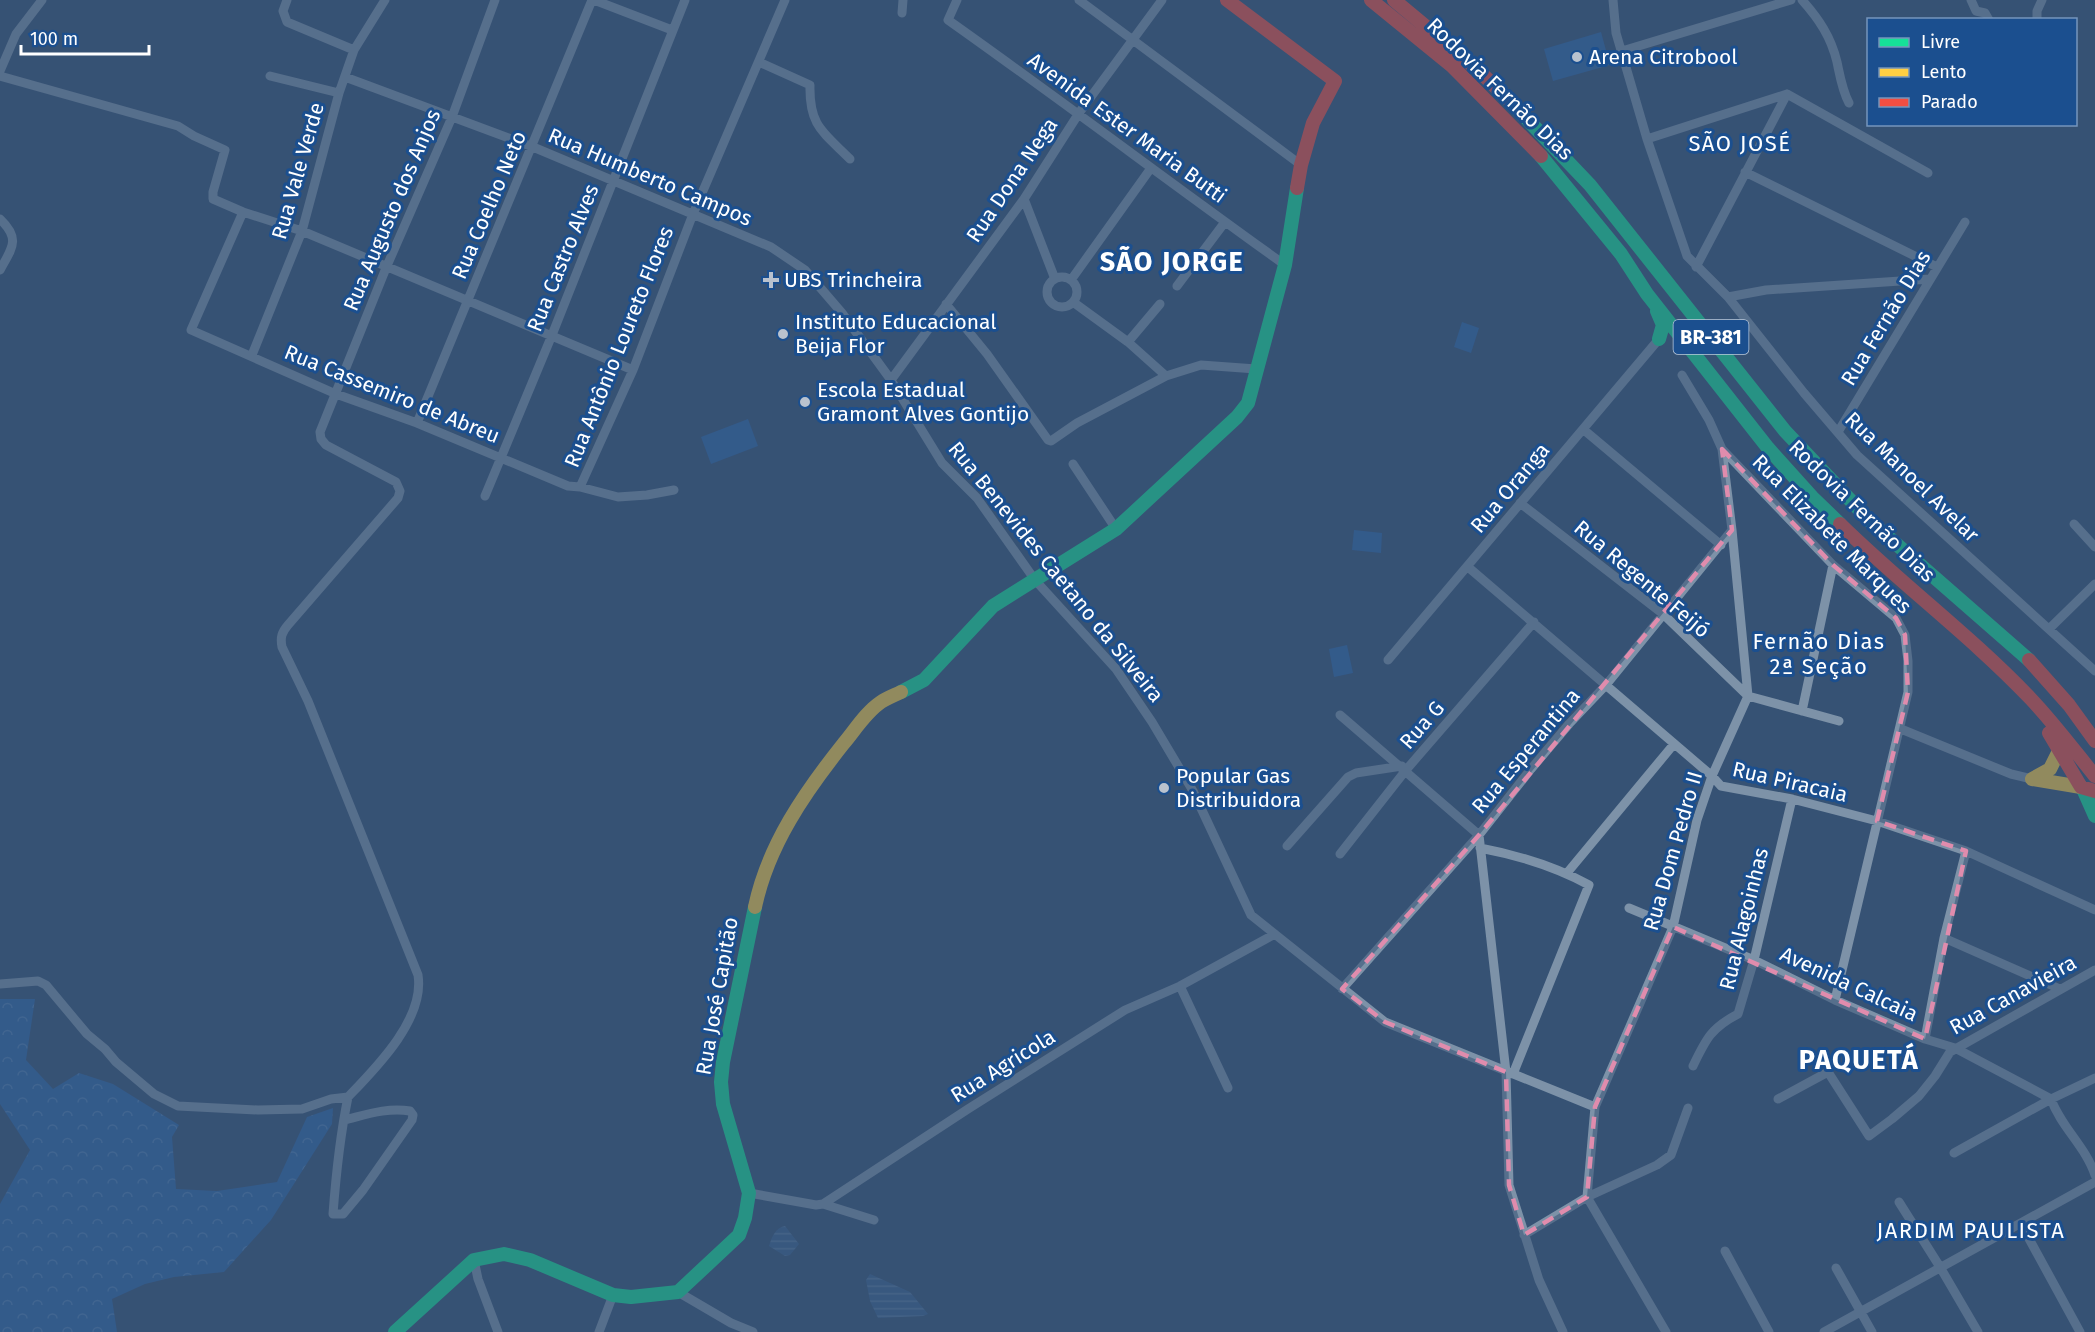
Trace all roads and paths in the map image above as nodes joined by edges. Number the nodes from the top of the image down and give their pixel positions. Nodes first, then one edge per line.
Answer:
1 (42, 0) edge
2 (287, 0) edge
3 (386, 0) edge
4 (495, 0) edge
5 (593, 0) edge
6 (685, 0) edge
7 (785, 0) edge
8 (903, 0) edge
9 (957, 0) edge
10 (1079, 0) edge
11 (1162, 0) edge
12 (1227, 0) edge
13 (1371, 0) edge
14 (1394, 0) edge
15 (1412, 0) edge
16 (1613, 0) edge
17 (1791, 0) edge
18 (1802, 0) edge
19 (1971, 0) edge
20 (2042, 0) edge
21 (902, 13) dead end
22 (1988, 18) edge
23 (2037, 18) edge
24 (672, 30) junction
25 (1132, 40) junction
26 (354, 50) junction
27 (1622, 51) junction
28 (759, 62) junction
29 (1478, 70) junction
30 (0, 71) edge
31 (0, 76) edge
32 (270, 76) dead end
33 (345, 77) junction
34 (339, 93) junction
35 (1787, 94) junction
36 (1849, 103) dead end
37 (1079, 113) junction
38 (452, 117) junction
39 (1647, 139) junction
40 (532, 147) junction
41 (850, 159) dead end
42 (1301, 165) junction
43 (1151, 168) junction
44 (1745, 172) junction
45 (1928, 173) dead end
46 (614, 181) junction
47 (1024, 198) junction
48 (243, 212) junction
49 (693, 214) junction
50 (0, 219) edge
51 (1225, 222) junction
52 (1965, 222) dead end
53 (302, 231) junction
54 (1284, 265) junction
55 (1696, 267) junction
56 (1937, 267) junction
57 (386, 268) junction
58 (0, 270) edge
59 (1055, 279) junction
60 (1930, 279) junction
61 (1071, 280) junction
62 (1177, 286) dead end
63 (1647, 294) junction
64 (1728, 297) junction
65 (468, 301) junction
66 (1073, 302) junction
67 (946, 304) junction
68 (1160, 304) dead end
69 (552, 335) junction
70 (1659, 339) joint
71 (1128, 342) junction
72 (252, 355) junction
73 (1256, 369) junction
74 (633, 370) junction
75 (1682, 375) dead end
76 (1166, 376) junction
77 (891, 380) junction
78 (336, 394) junction
79 (417, 423) junction
80 (1584, 430) junction
81 (1838, 432) junction
82 (1722, 449) junction
83 (499, 458) junction
84 (1073, 464) dead end
85 (580, 487) junction
86 (674, 490) dead end
87 (485, 495) dead end
88 (1520, 503) junction
89 (2074, 524) dead end
90 (1116, 529) junction
91 (1732, 530) junction
92 (1721, 545) junction
93 (2095, 547) edge
94 (1833, 565) junction
95 (1468, 567) junction
96 (1035, 580) junction
97 (2095, 584) edge
98 (1663, 614) junction
99 (1534, 622) junction
100 (2049, 629) junction
101 (1388, 660) dead end
102 (2095, 671) edge
103 (1606, 685) junction
104 (1748, 696) junction
105 (2031, 699) junction
106 (1802, 711) junction
107 (1340, 715) dead end
108 (1839, 721) dead end
109 (1901, 729) junction
110 (2095, 741) edge
111 (1674, 744) junction
112 (2059, 751) junction
113 (1404, 768) junction
114 (1712, 776) junction
115 (2095, 776) edge
116 (2032, 779) junction
117 (2086, 789) edge
118 (1792, 799) junction
119 (2095, 816) edge
120 (1877, 821) junction
121 (1479, 835) junction
122 (1287, 846) dead end
123 (1480, 848) junction
124 (1966, 852) junction
125 (1340, 854) dead end
126 (1567, 873) junction
127 (1629, 908) dead end
128 (2095, 910) edge
129 (1673, 927) junction
130 (1275, 934) junction
131 (1944, 938) junction
132 (1754, 960) junction
133 (2095, 970) edge
134 (0, 984) edge
135 (1180, 986) junction
136 (1342, 989) junction
137 (2060, 989) junction
138 (1835, 1000) junction
139 (1925, 1039) junction
140 (1955, 1048) junction
141 (1694, 1066) dead end
142 (1509, 1073) junction
143 (2095, 1078) edge
144 (1228, 1088) dead end
145 (348, 1097) junction
146 (1778, 1099) dead end
147 (2051, 1099) junction
148 (1595, 1107) junction
149 (1688, 1108) dead end
150 (344, 1120) junction
151 (1954, 1153) dead end
152 (2095, 1175) edge
153 (2095, 1182) edge
154 (749, 1193) junction
155 (1587, 1197) junction
156 (1899, 1202) dead end
157 (823, 1204) junction
158 (874, 1220) dead end
159 (2021, 1224) junction
160 (1524, 1235) junction
161 (1725, 1251) dead end
162 (474, 1260) junction
163 (1940, 1267) junction
164 (1836, 1268) dead end
165 (678, 1292) junction
166 (613, 1295) junction
167 (1860, 1311) junction
168 (1557, 1327) edge
169 (395, 1332) edge
170 (498, 1332) edge
171 (599, 1332) edge
172 (753, 1332) edge
173 (1563, 1332) edge
174 (1666, 1332) edge
175 (1770, 1332) edge
176 (1824, 1332) edge
177 (1872, 1332) edge
178 (1978, 1332) edge
179 (2080, 1332) edge

1 - 30 street
2 - 26 street
3 - 26 street, Rua Vale Verde
4 - 38 street, Rua Augusto dos Anjos
5 - 24 street
5 - 40 street, Rua Coelho Neto
6 - 24 street, Rua Castro Alves
7 - 28 street, Rua Antônio Loureto Flores
8 - 21 street
9 - 37 street, Avenida Ester Maria Butti
10 - 25 street
11 - 25 street, Rua Dona Nega
12 - 42 main road, Rua José Capitão
13 - 63 main road, Rodovia Fernão Dias / BR-381
14 - 29 main road, Rodovia Fernão Dias / BR-381
15 - 29 main road
16 - 27 street, Rua Manoel Avelar
17 - 27 street
18 - 36 street
19 - 22 street
20 - 23 street
24 - 46 street, Rua Castro Alves
25 - 37 street, Rua Dona Nega
25 - 42 street
26 - 33 street, Rua Vale Verde
27 - 39 street, Rua Manoel Avelar
28 - 41 street
28 - 49 street, Rua Antônio Loureto Flores
29 - 110 main road, Rodovia Fernão Dias / BR-381
31 - 48 street
32 - 34 street
33 - 34 street, Rua Vale Verde
33 - 38 street, Rua Humberto Campos
34 - 53 street, Rua Vale Verde
35 - 39 street
35 - 44 street
35 - 45 street
37 - 43 street, Avenida Ester Maria Butti
37 - 47 street, Rua Dona Nega
38 - 40 street, Rua Humberto Campos
38 - 57 street, Rua Augusto dos Anjos
39 - 55 street, Rua Manoel Avelar
40 - 46 street, Rua Humberto Campos
40 - 65 street, Rua Coelho Neto
42 - 54 main road, Rua José Capitão
43 - 51 street, Avenida Ester Maria Butti
43 - 61 street
44 - 55 street
44 - 56 street
46 - 49 street, Rua Humberto Campos
46 - 69 street, Rua Castro Alves
47 - 59 street
47 - 67 street, Rua Dona Nega
48 - 53 street
48 - 72 street, Rua Cassemiro de Abreu
49 - 74 street, Rua Antônio Loureto Flores
49 - 77 street, Rua Humberto Campos
50 - 58 street
51 - 54 street, Avenida Ester Maria Butti
51 - 62 street
52 - 56 street, Rua Fernão Dias
53 - 57 street
53 - 72 street, Rua Vale Verde
54 - 73 main road, Rua José Capitão
55 - 64 street, Rua Manoel Avelar
56 - 60 street, Rua Fernão Dias
57 - 65 street
57 - 78 street, Rua Augusto dos Anjos
59 - 61 street
59 - 66 street
60 - 64 street
60 - 81 street, Rua Fernão Dias
61 - 66 street
63 - 70 main road
63 - 105 main road, Rodovia Fernão Dias / BR-381
64 - 81 street, Rua Manoel Avelar
65 - 69 street
65 - 79 street, Rua Coelho Neto
66 - 71 street
67 - 76 street
67 - 77 street, Rua Dona Nega
68 - 71 street
69 - 74 street
69 - 83 street, Rua Castro Alves
70 - 80 street, Rua Oranga
71 - 76 street
72 - 78 street, Rua Cassemiro de Abreu
73 - 76 street
73 - 90 main road, Rua José Capitão
74 - 85 street, Rua Antônio Loureto Flores
75 - 82 street, Rua Dom Pedro II
77 - 96 street, Rua Benevides Caetano da Silveira
78 - 79 street, Rua Cassemiro de Abreu
78 - 145 street, Rua Augusto dos Anjos
79 - 83 street, Rua Cassemiro de Abreu
80 - 88 street, Rua Oranga
80 - 92 street
81 - 100 street, Rua Manoel Avelar
82 - 91 street, Rua Dom Pedro II
82 - 94 street, Rua Elizabete Marques
83 - 85 street, Rua Cassemiro de Abreu
83 - 87 street, Rua Castro Alves
84 - 90 street
85 - 86 street, Rua Antônio Loureto Flores
88 - 95 street, Rua Oranga
88 - 98 street, Rua Regente Feijó
89 - 93 street
90 - 96 main road, Rua José Capitão
91 - 92 street, Rua Esperantina
91 - 104 street, Rua Dom Pedro II
92 - 98 street, Rua Esperantina
94 - 106 street
94 - 109 street, Rua Elizabete Marques
95 - 99 street, Rua Piracaia
95 - 101 street, Rua Oranga
96 - 130 street, Rua Benevides Caetano da Silveira
96 - 154 main road, Rua José Capitão
97 - 100 street
98 - 103 street, Rua Esperantina
98 - 104 street, Rua Regente Feijó
99 - 103 street, Rua Piracaia
99 - 113 street, Rua G
100 - 102 street, Rua Manoel Avelar
103 - 111 street, Rua Piracaia
103 - 121 street, Rua Esperantina
104 - 106 street, Rua Regente Feijó
104 - 114 street, Rua Dom Pedro II
105 - 112 main road
105 - 115 main road, Rodovia Fernão Dias / BR-381
106 - 108 street, Rua Regente Feijó
107 - 113 street
109 - 116 street
109 - 120 street, Rua Elizabete Marques
111 - 114 street, Rua Piracaia
111 - 126 street
112 - 116 main road
112 - 117 main road
113 - 121 street
113 - 122 street
113 - 125 street, Rua G
114 - 118 street, Rua Piracaia
114 - 129 street, Rua Dom Pedro II
116 - 117 main road
117 - 119 main road
118 - 120 street, Rua Piracaia
118 - 132 street, Rua Alagoinhas
120 - 124 street, Rua Piracaia
120 - 138 street, Rua Elizabete Marques
121 - 123 street
121 - 136 street, Rua Esperantina
123 - 126 street
123 - 142 street
124 - 128 street, Rua Piracaia
124 - 131 street
126 - 142 street
127 - 129 street, Avenida Calcaia
129 - 132 street, Avenida Calcaia
129 - 148 street, Rua Dom Pedro II
130 - 135 street, Rua Agricola
130 - 136 street, Rua Benevides Caetano da Silveira
131 - 137 street
131 - 139 street
132 - 138 street, Avenida Calcaia
132 - 141 street, Rua Alagoinhas
133 - 137 street, Rua Canavieira
134 - 145 street
135 - 144 street
135 - 157 street, Rua Agricola
136 - 142 street, Rua Benevides Caetano da Silveira
137 - 140 street, Rua Canavieira
138 - 139 street, Avenida Calcaia
139 - 140 street, Avenida Calcaia
140 - 146 street, Rua Canavieira
140 - 147 street, Avenida Calcaia
142 - 148 street, Rua Benevides Caetano da Silveira
142 - 160 street
143 - 147 street
145 - 150 street
147 - 151 street
147 - 152 street
148 - 155 street, Rua Dom Pedro II
149 - 155 street
150 - 150 street
153 - 159 street
154 - 157 street
154 - 165 main road, Rua José Capitão
155 - 160 street
155 - 174 street
156 - 163 street
157 - 158 street
159 - 163 street
159 - 179 street
160 - 168 street
161 - 175 street
162 - 166 main road
162 - 169 main road
162 - 170 street
163 - 167 street
163 - 178 street
164 - 167 street
165 - 166 main road
165 - 172 street
166 - 171 street
167 - 176 street
167 - 177 street
168 - 173 street

